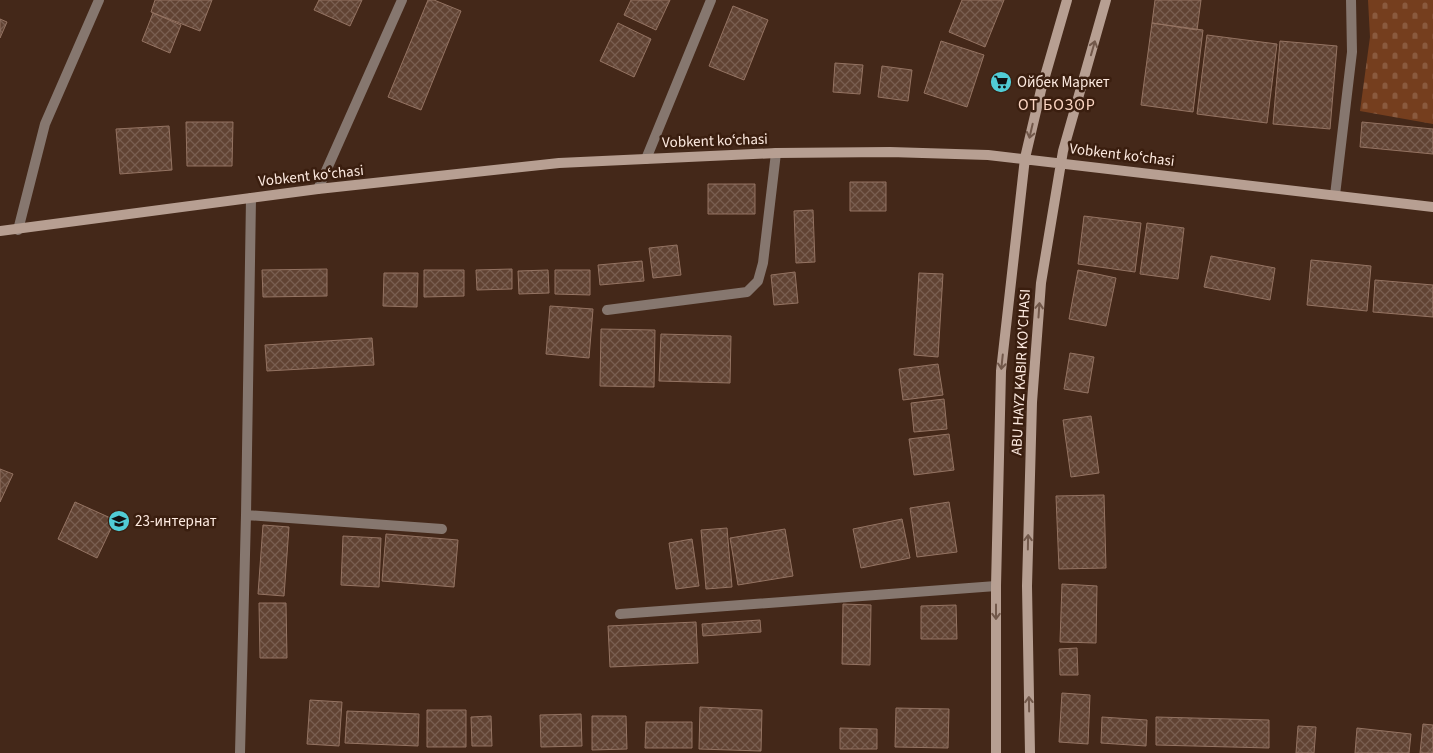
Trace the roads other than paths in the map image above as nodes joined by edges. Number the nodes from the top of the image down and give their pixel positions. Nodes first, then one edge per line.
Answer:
1 (99, 0) edge
2 (402, 0) edge
3 (711, 0) edge
4 (1067, 0) edge
5 (1106, 0) edge
6 (1351, 0) edge
7 (776, 154) junction
8 (646, 158) junction
9 (1024, 158) junction
10 (1060, 163) junction
11 (318, 190) junction
12 (1335, 195) junction
13 (251, 198) junction
14 (1433, 207) edge
15 (18, 230) junction
16 (0, 231) edge
17 (607, 310) dead end
18 (246, 514) junction
19 (442, 529) dead end
20 (996, 586) junction
21 (620, 614) dead end
22 (240, 753) edge
23 (996, 753) edge
24 (1030, 753) edge

1 - 15 street
2 - 11 street
3 - 8 street
4 -> 9 main road, ABU HAYZ KABIR KO'CHASI
10 -> 5 main road, ABU HAYZ KABIR KO'CHASI
6 - 12 street
7 - 8 main road, Vobkent koʻchasi
7 - 9 main road, Vobkent koʻchasi
7 - 17 street
8 - 11 main road, Vobkent koʻchasi
9 - 10 main road, Vobkent koʻchasi
9 -> 20 main road, ABU HAYZ KABIR KO'CHASI
10 - 12 main road, Vobkent koʻchasi
24 -> 10 main road, ABU HAYZ KABIR KO'CHASI
11 - 13 main road, Vobkent koʻchasi
12 - 14 main road, Vobkent koʻchasi
13 - 15 main road, Vobkent koʻchasi
13 - 18 street
15 - 16 main road, Vobkent koʻchasi
18 - 19 street
18 - 22 street
20 - 21 street
20 -> 23 main road, ABU HAYZ KABIR KO'CHASI

